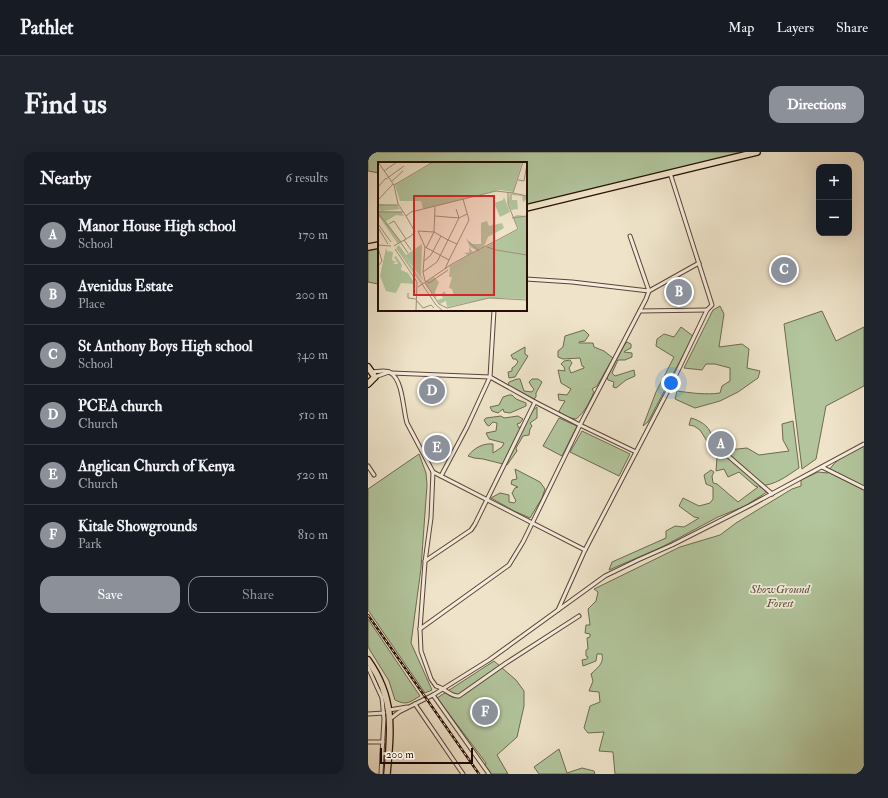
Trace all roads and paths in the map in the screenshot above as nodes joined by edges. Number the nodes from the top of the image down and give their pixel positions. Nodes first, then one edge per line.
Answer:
1 (757, 152) edge
2 (670, 173) junction
3 (527, 208) edge
4 (630, 236) dead end
5 (378, 245) edge
6 (368, 248) edge
7 (699, 263) junction
8 (527, 280) edge
9 (649, 291) junction
10 (707, 310) junction
11 (494, 311) edge
12 (640, 311) junction
13 (390, 373) junction
14 (370, 375) edge
15 (490, 377) junction
16 (368, 384) edge
17 (535, 402) junction
18 (580, 425) junction
19 (712, 442) dead end
20 (864, 444) edge
21 (636, 452) junction
22 (368, 466) edge
23 (822, 466) junction
24 (433, 472) junction
25 (374, 475) dead end
26 (441, 476) junction
27 (864, 488) edge
28 (772, 494) junction
29 (487, 499) junction
30 (533, 523) junction
31 (585, 550) junction
32 (425, 562) junction
33 (557, 612) junction
34 (579, 616) dead end
35 (420, 629) junction
36 (368, 660) edge
37 (368, 667) edge
38 (444, 688) junction
39 (433, 695) junction
40 (415, 704) junction
41 (409, 707) junction
42 (386, 712) junction
43 (368, 714) edge
44 (390, 719) junction
45 (368, 742) edge
46 (383, 742) junction
47 (385, 753) junction
48 (381, 774) edge
49 (387, 774) edge
50 (463, 774) edge
51 (489, 774) edge

1 - 2 highway
2 - 3 highway
2 - 7 street
4 - 9 street
5 - 6 highway
7 - 9 street
7 - 10 street
8 - 9 street
9 - 12 street
10 - 12 street
10 - 21 street
11 - 15 street
12 - 18 street
13 - 14 street
13 - 14 street
13 - 15 street
13 - 24 street
14 - 16 highway
15 - 17 street
15 - 26 street
17 - 18 street
17 - 29 street
18 - 21 street
18 - 30 street
19 - 28 street
20 - 23 street
21 - 31 street
22 - 25 street
23 - 27 street
23 - 28 street
24 - 26 street
24 - 32 street
26 - 29 street
28 - 33 street
29 - 30 street
29 - 32 street
30 - 31 street
30 - 35 street
31 - 33 street
32 - 35 street
33 - 38 street
34 - 38 street
35 - 38 street
36 - 42 highway
37 - 42 street
38 - 39 street
39 - 40 street
39 - 51 street
40 - 41 street
40 - 50 street
41 - 42 street
41 - 44 street
42 - 43 street
42 - 44 highway
42 - 46 street
44 - 47 highway
45 - 46 street
46 - 47 street
47 - 48 street
47 - 49 highway

